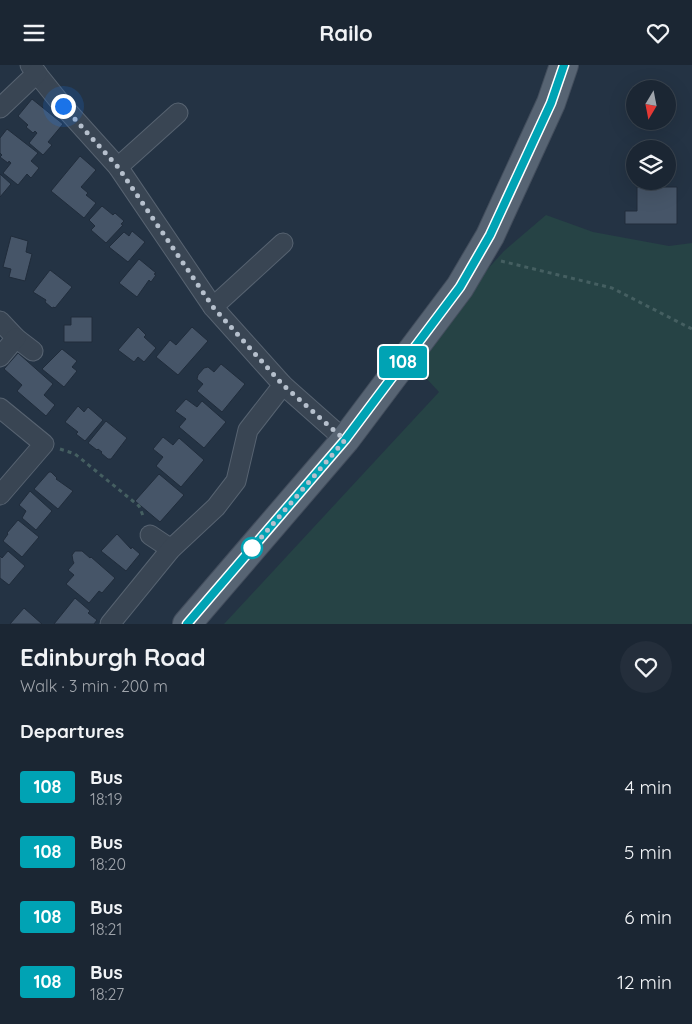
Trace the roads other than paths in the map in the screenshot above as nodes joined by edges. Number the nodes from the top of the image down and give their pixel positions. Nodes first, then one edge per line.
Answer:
1 (564, 65) edge
2 (34, 69) edge
3 (0, 108) edge
4 (178, 113) dead end
5 (118, 167) junction
6 (283, 243) dead end
7 (213, 307) junction
8 (0, 321) edge
9 (16, 338) junction
10 (33, 351) dead end
11 (0, 357) edge
12 (283, 385) junction
13 (0, 408) edge
14 (345, 440) junction
15 (0, 495) edge
16 (150, 535) road end
17 (171, 549) junction
18 (110, 624) edge
19 (187, 624) edge

1 - 14 main road
2 - 3 street
2 - 5 street
4 - 5 street
5 - 7 street
6 - 7 street
7 - 12 street
8 - 9 street
9 - 10 street
9 - 11 street
12 - 14 street
12 - 17 street
13 - 15 street
14 - 19 main road
16 - 17 street
17 - 18 street

